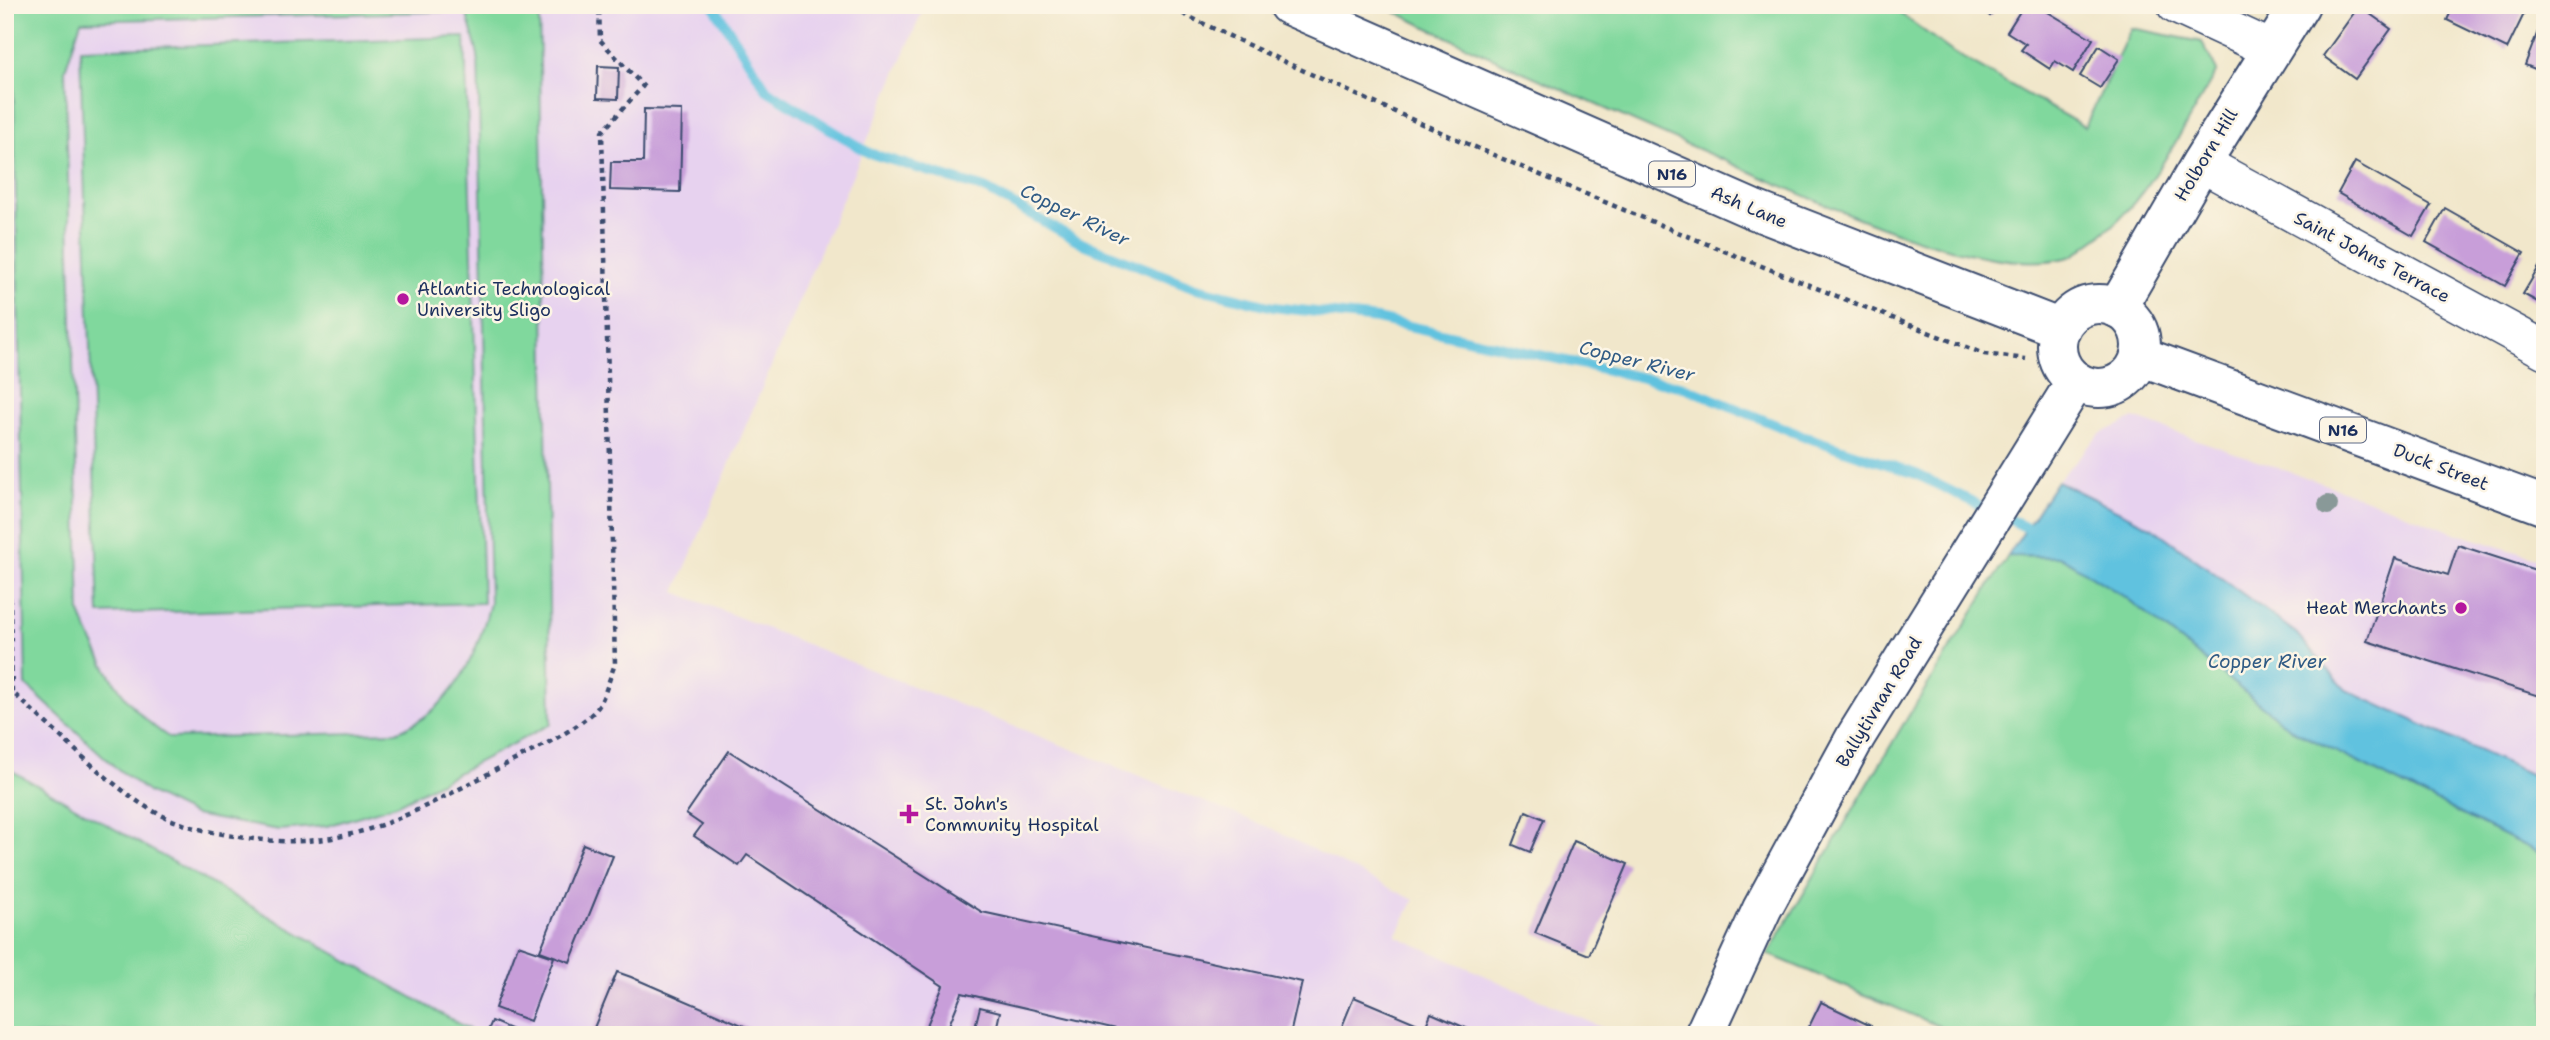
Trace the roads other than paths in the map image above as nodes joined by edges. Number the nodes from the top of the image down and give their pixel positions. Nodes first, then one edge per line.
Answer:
1 (1288, 5) edge
2 (2176, 5) edge
3 (2300, 5) edge
4 (2271, 48) junction
5 (2201, 163) junction
6 (2117, 308) junction
7 (2061, 329) junction
8 (2545, 350) edge
9 (2140, 356) junction
10 (2076, 381) junction
11 (2545, 506) edge
12 (1703, 1035) edge

1 - 7 main road, Ash Lane / N16
2 - 4 street
3 - 4 main road, Holborn Hill
4 - 5 main road, Holborn Hill
5 - 6 main road, Holborn Hill
5 - 8 street, Saint Johns Terrace
6 - 7 main road
6 - 9 main road
7 - 10 main road
9 - 10 main road
9 - 11 main road, Duck Street / N16
10 - 12 main road, Ballytivnan Road

